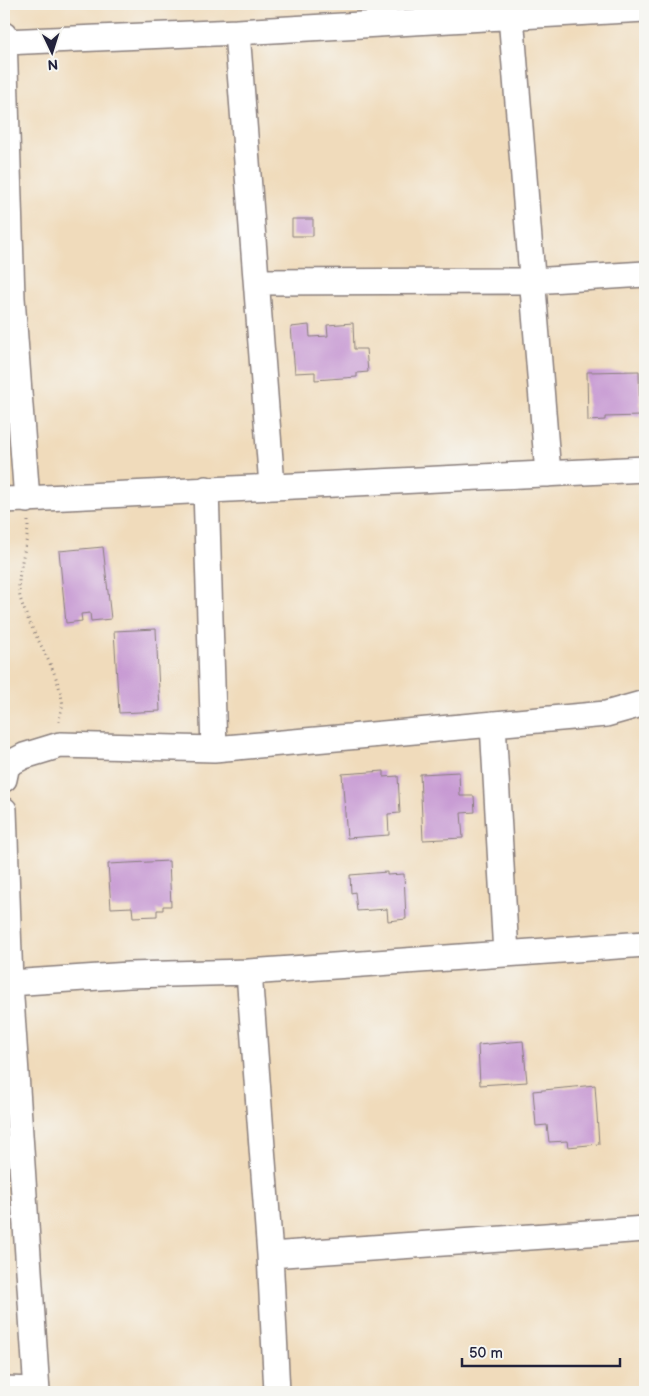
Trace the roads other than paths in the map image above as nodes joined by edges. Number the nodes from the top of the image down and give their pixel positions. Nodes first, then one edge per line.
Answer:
1 (645, 9) edge
2 (511, 16) junction
3 (237, 32) junction
4 (4, 35) edge
5 (4, 42) edge
6 (645, 274) edge
7 (532, 280) junction
8 (256, 282) junction
9 (645, 469) edge
10 (548, 474) junction
11 (272, 486) junction
12 (206, 489) junction
13 (645, 490) edge
14 (15, 500) edge
15 (645, 703) edge
16 (493, 724) junction
17 (214, 749) junction
18 (4, 779) edge
19 (4, 810) edge
20 (645, 944) edge
21 (506, 954) junction
22 (249, 972) junction
23 (10, 983) junction
24 (645, 1229) edge
25 (270, 1255) junction
26 (4, 1389) edge
27 (37, 1391) edge
28 (277, 1392) edge

1 - 2 street
2 - 3 street
2 - 7 street
3 - 5 street
3 - 8 street
4 - 5 street
5 - 14 street
6 - 7 street
7 - 8 street
7 - 10 street
8 - 11 street
9 - 10 street
9 - 13 street
10 - 11 street
11 - 12 street
12 - 14 street
12 - 17 street
15 - 16 street
16 - 17 street
16 - 21 street
17 - 18 street
19 - 23 street
20 - 21 street
21 - 22 street
22 - 23 street
22 - 25 street
23 - 27 street
24 - 25 street
25 - 28 street
26 - 27 street

